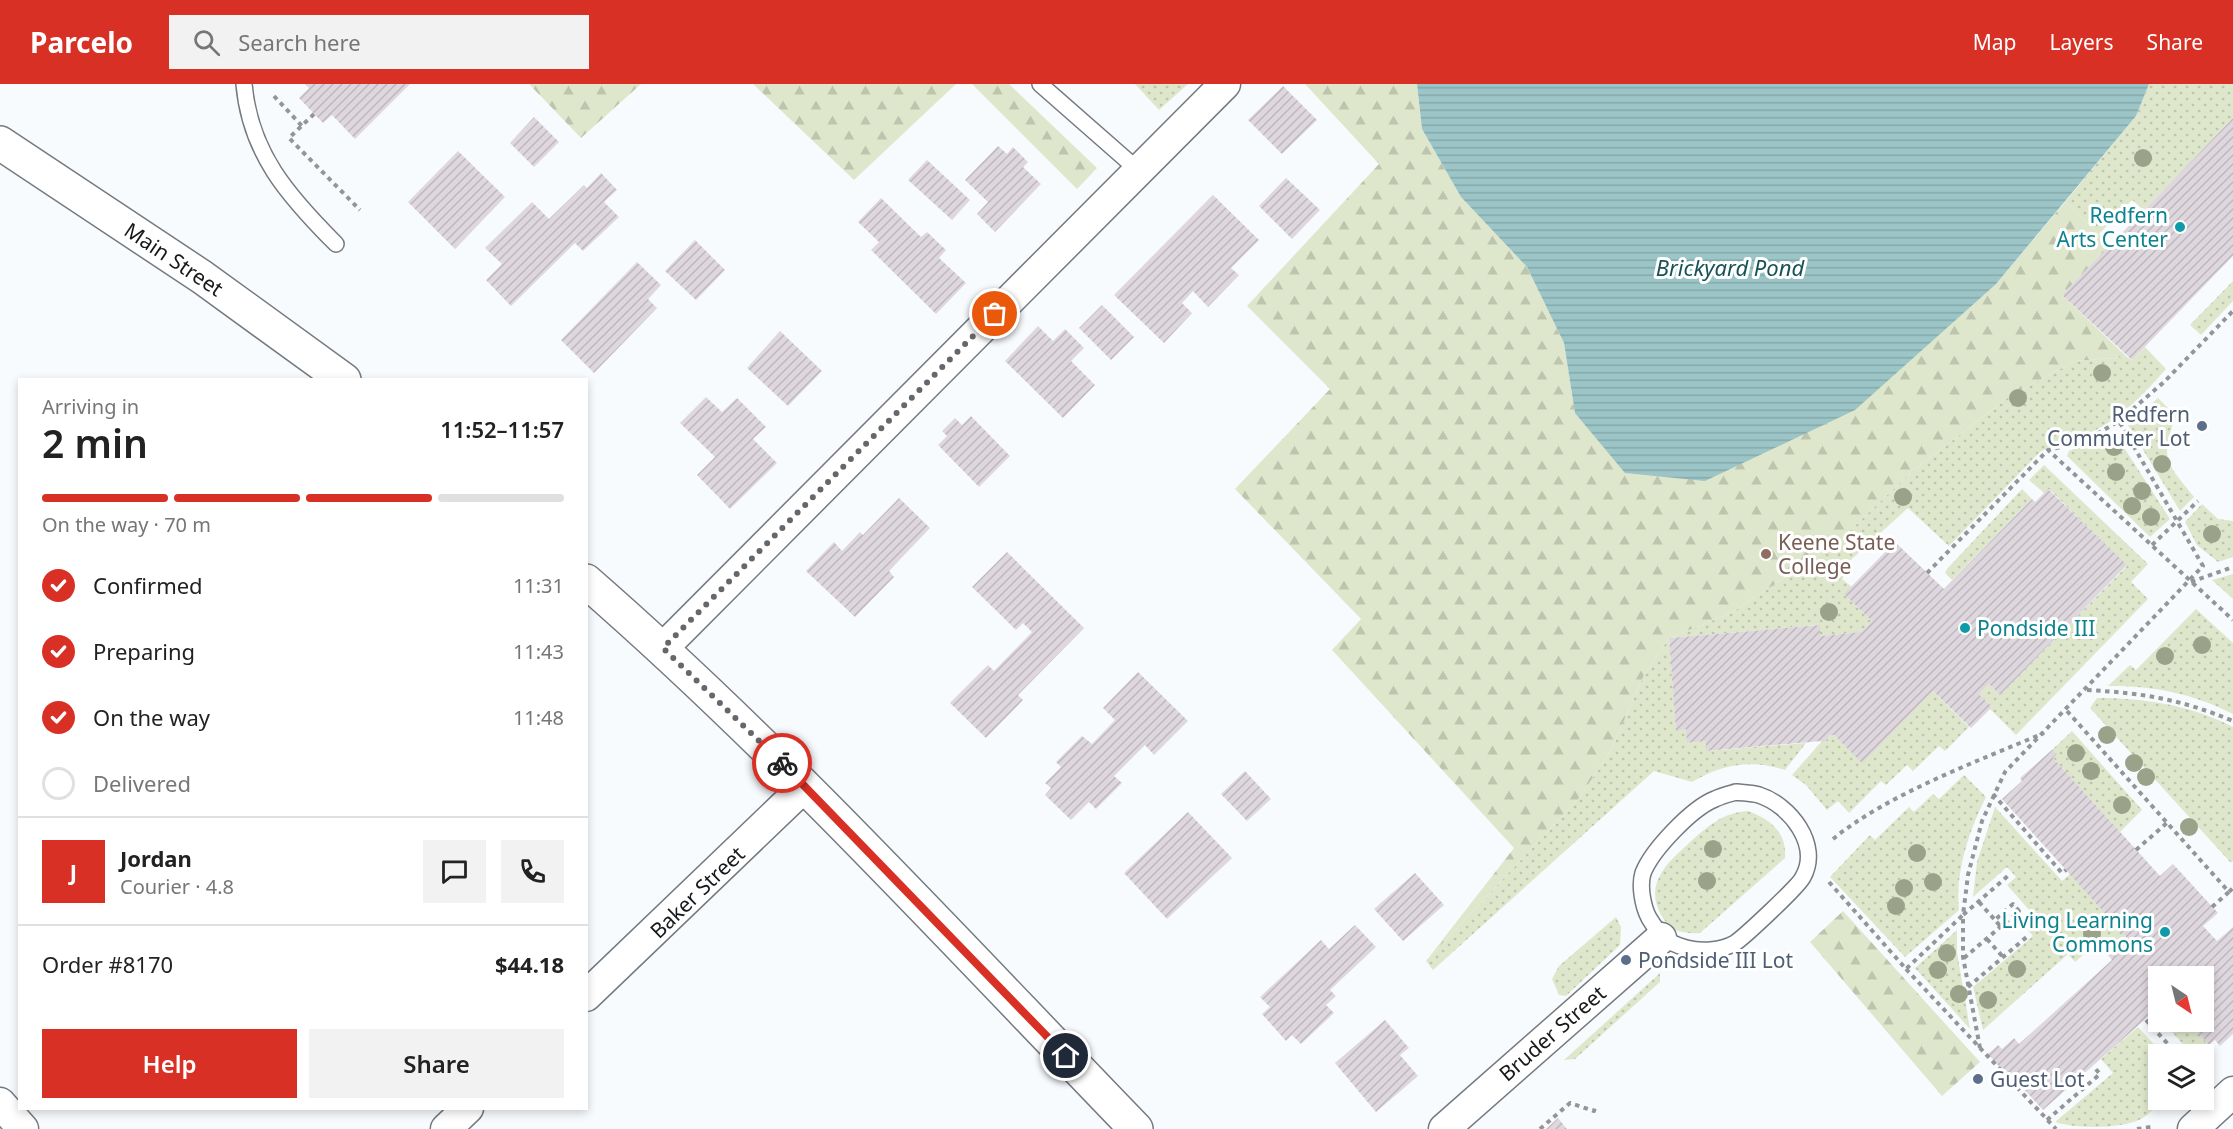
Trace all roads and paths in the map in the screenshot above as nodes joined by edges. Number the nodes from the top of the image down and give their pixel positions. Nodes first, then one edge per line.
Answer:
1 (244, 84) edge
2 (1040, 84) edge
3 (1225, 84) edge
4 (272, 92) dead end
5 (314, 114) dead end
6 (302, 126) junction
7 (0, 143) edge
8 (1138, 170) junction
9 (360, 210) dead end
10 (336, 243) dead end
11 (2233, 311) edge
12 (341, 378) edge
13 (2119, 421) junction
14 (2048, 450) junction
15 (2198, 501) dead end
16 (2177, 521) junction
17 (2152, 545) junction
18 (2233, 567) edge
19 (1927, 573) dead end
20 (588, 582) edge
21 (2190, 582) junction
22 (2233, 620) edge
23 (663, 648) junction
24 (2087, 690) junction
25 (2067, 711) junction
26 (2233, 721) edge
27 (2044, 733) junction
28 (806, 786) junction
29 (1993, 794) junction
30 (2168, 822) junction
31 (2136, 850) dead end
32 (1809, 859) junction
33 (2066, 870) dead end
34 (2009, 875) dead end
35 (2231, 890) edge
36 (1979, 902) junction
37 (2212, 906) dead end
38 (1963, 915) junction
39 (1995, 920) junction
40 (2001, 927) junction
41 (2028, 935) dead end
42 (1661, 938) junction
43 (1987, 939) junction
44 (2003, 957) junction
45 (1964, 959) junction
46 (1906, 969) junction
47 (1968, 987) junction
48 (588, 994) edge
49 (2146, 1020) dead end
50 (2167, 1044) edge
51 (1980, 1048) junction
52 (2093, 1066) dead end
53 (2233, 1092) edge
54 (0, 1104) edge
55 (1595, 1107) dead end
56 (466, 1110) edge
57 (2047, 1120) junction
58 (2151, 1127) dead end
59 (23, 1129) edge
60 (446, 1129) edge
61 (1136, 1129) edge
62 (1444, 1129) edge
63 (1540, 1129) edge
64 (2056, 1129) edge
65 (2137, 1129) edge
66 (2193, 1129) edge

1 - 10 lane
2 - 8 lane
3 - 8 street
4 - 6 path
5 - 6 path
6 - 9 path
7 - 12 main road, Main Street
8 - 23 street
11 - 13 path
13 - 14 path
13 - 16 path
14 - 17 path
14 - 19 path
15 - 16 path
16 - 17 path
16 - 21 path
17 - 21 path
18 - 21 path
20 - 23 main road
21 - 22 path
21 - 24 path
23 - 28 main road
24 - 25 path
24 - 26 path
25 - 27 path
25 - 30 path
27 - 29 path
27 - 32 path
28 - 48 street, Baker Street
28 - 61 main road
29 - 33 path
29 - 38 path
30 - 31 path
30 - 35 path
32 - 42 lane
32 - 42 lane
32 - 46 path
34 - 36 path
35 - 37 path
36 - 38 path
36 - 39 path
38 - 45 path
38 - 46 path
39 - 40 path
39 - 40 path
40 - 43 path
41 - 44 path
42 - 62 street, Bruder Street
43 - 44 path
43 - 45 path
44 - 47 path
45 - 47 path
46 - 51 path
47 - 51 path
49 - 50 path
51 - 57 path
52 - 57 path
53 - 66 street
54 - 59 street
55 - 63 path
56 - 60 street
57 - 64 path
58 - 65 path

